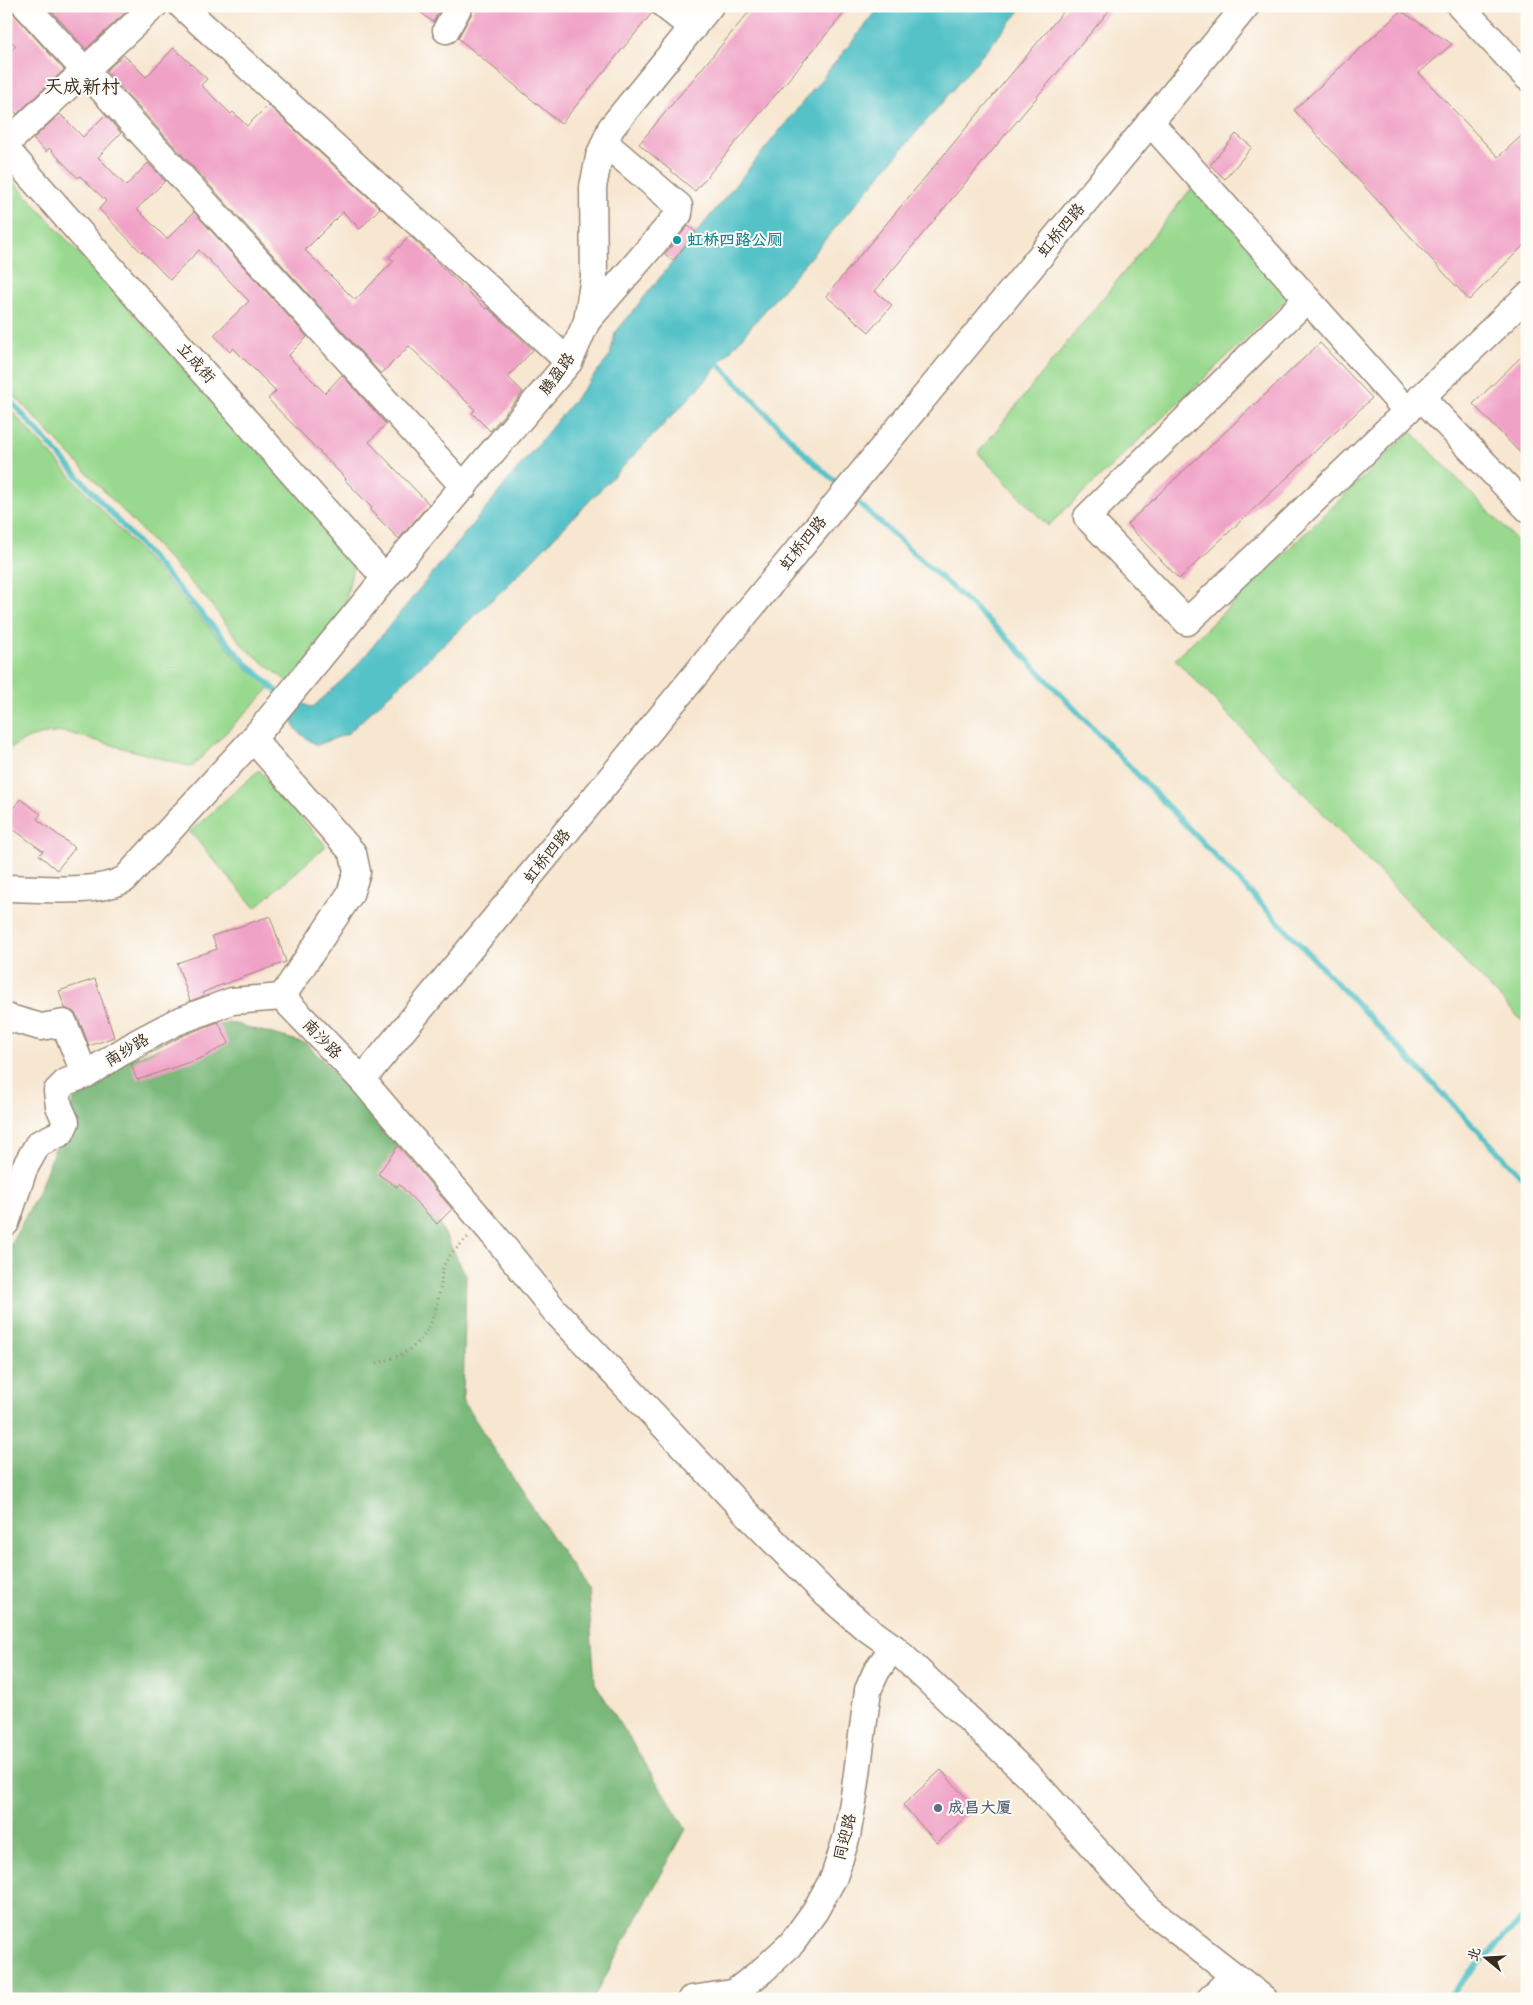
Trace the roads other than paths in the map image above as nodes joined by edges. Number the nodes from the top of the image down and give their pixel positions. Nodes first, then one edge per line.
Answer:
1 (26, 6) edge
2 (154, 6) edge
3 (182, 6) edge
4 (459, 6) edge
5 (665, 6) edge
6 (710, 6) edge
7 (1246, 6) edge
8 (1460, 6) edge
9 (693, 28) junction
10 (446, 30) dead end
11 (85, 70) junction
12 (1527, 77) edge
13 (1150, 122) junction
14 (605, 143) junction
15 (6, 144) edge
16 (6, 149) edge
17 (1527, 296) edge
18 (1308, 299) junction
19 (587, 321) junction
20 (569, 362) junction
21 (1414, 404) junction
22 (464, 487) junction
23 (1527, 508) edge
24 (385, 578) junction
25 (253, 739) junction
26 (6, 888) edge
27 (282, 997) junction
28 (6, 1017) edge
29 (85, 1075) junction
30 (362, 1080) junction
31 (6, 1223) edge
32 (893, 1647) junction
33 (1233, 1976) junction
34 (729, 1996) edge
35 (691, 1999) edge
36 (1210, 1999) edge
37 (1264, 1999) edge

1 - 11 street
2 - 11 street
3 - 20 street
4 - 10 street
5 - 9 street
6 - 9 street, 腾盈路
7 - 13 street, 虹桥四路
8 - 12 street
9 - 14 street, 腾盈路
11 - 15 street
11 - 22 street
13 - 18 street
13 - 30 street, 虹桥四路
14 - 19 street, 腾盈路
14 - 19 street
16 - 24 street, 立成街
17 - 21 street
18 - 21 street
18 - 21 street
19 - 20 street, 腾盈路
20 - 22 street, 腾盈路
21 - 23 street
22 - 24 street, 腾盈路
24 - 25 street, 腾盈路
25 - 26 street, 腾盈路
25 - 27 street
27 - 29 street, 南纱路
27 - 30 street, 南沙路
28 - 29 street, 南纱路
29 - 31 street
30 - 32 street, 南沙路
32 - 33 street, 南沙路
32 - 34 street, 同迎路
33 - 36 street
33 - 37 street, 南沙路
34 - 35 street

